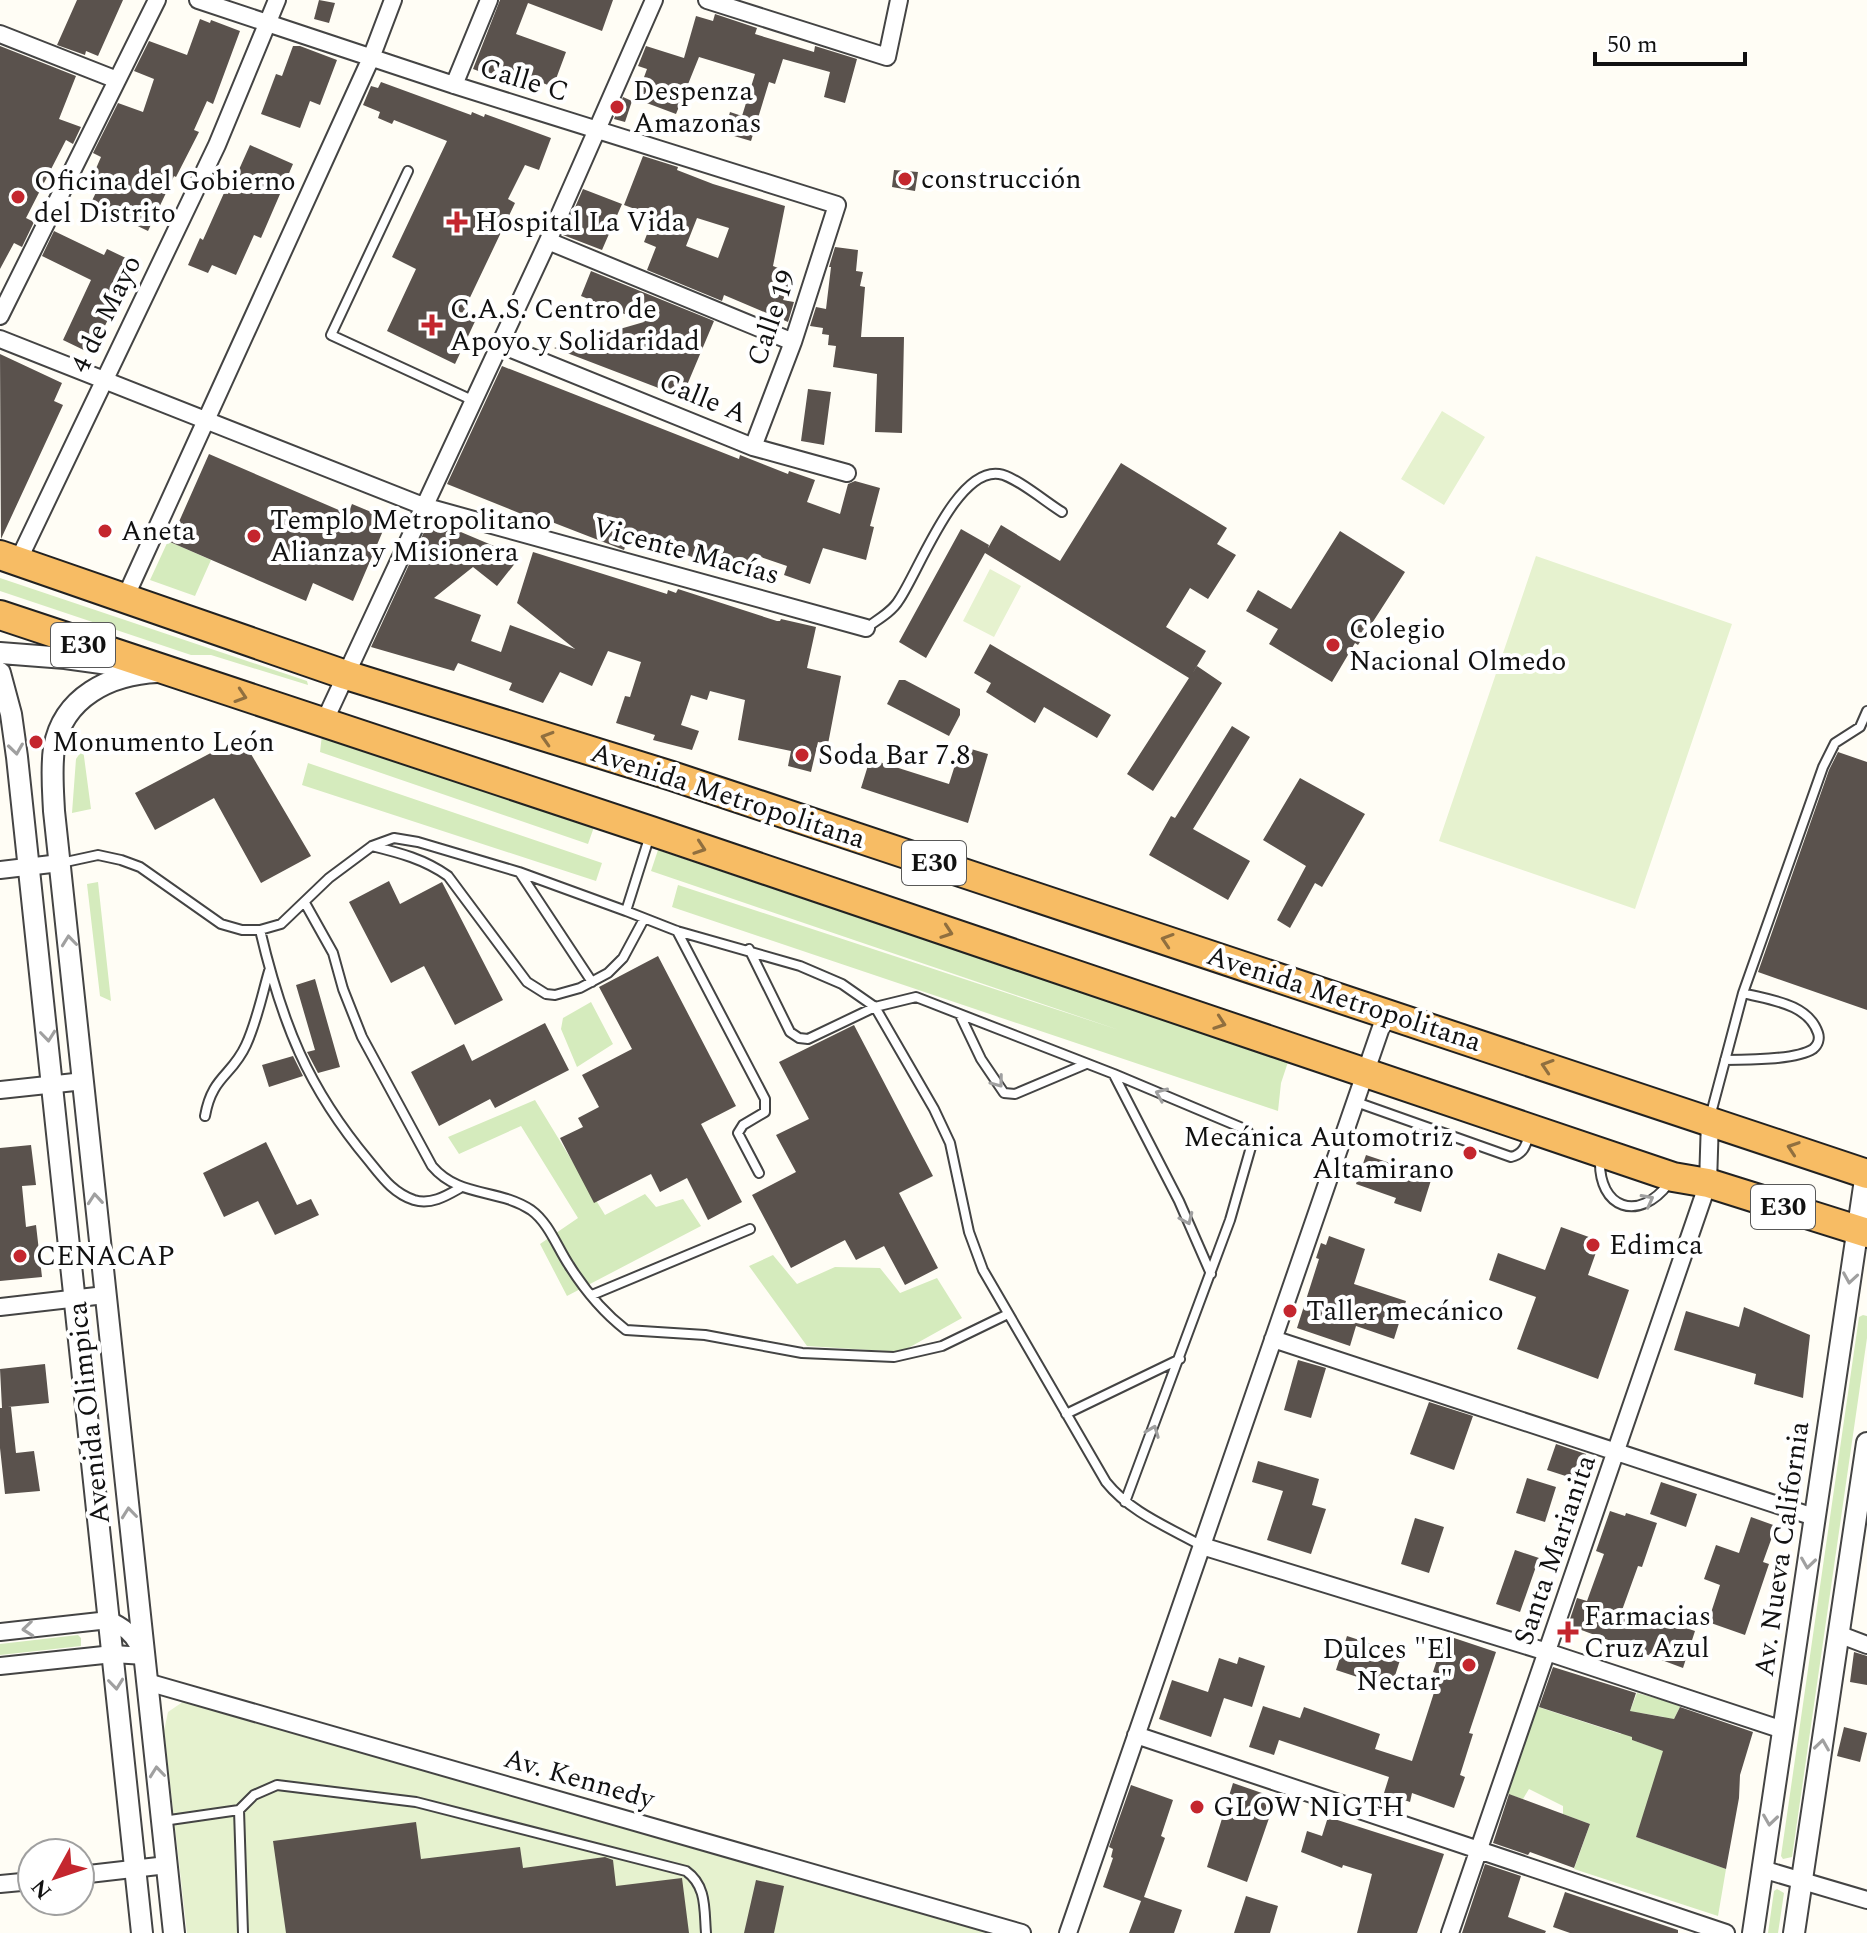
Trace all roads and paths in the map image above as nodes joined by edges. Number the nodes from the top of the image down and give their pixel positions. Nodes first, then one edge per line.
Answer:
1 (157, 0) edge
2 (198, 0) edge
3 (277, 0) edge
4 (393, 0) edge
5 (489, 0) edge
6 (654, 0) edge
7 (707, 0) edge
8 (899, 0) edge
9 (267, 24) junction
10 (0, 34) edge
11 (371, 58) junction
12 (117, 80) junction
13 (454, 85) junction
14 (597, 130) junction
15 (408, 171) dead end
16 (837, 205) joint
17 (548, 241) junction
18 (6, 287) edge
19 (0, 316) edge
20 (0, 339) edge
21 (793, 342) junction
22 (499, 344) junction
23 (103, 380) junction
24 (472, 400) junction
25 (207, 422) junction
26 (753, 447) junction
27 (847, 473) dead end
28 (423, 506) junction
29 (1062, 512) dead end
30 (9, 558) edge
31 (125, 598) junction
32 (0, 615) edge
33 (866, 628) joint
34 (0, 653) edge
35 (167, 672) junction
36 (0, 673) edge
37 (346, 675) junction
38 (1867, 711) edge
39 (324, 722) junction
40 (651, 831) junction
41 (372, 846) junction
42 (60, 863) junction
43 (29, 867) junction
44 (0, 870) edge
45 (519, 872) junction
46 (305, 903) junction
47 (626, 911) junction
48 (644, 919) junction
49 (260, 930) junction
50 (677, 931) junction
51 (749, 949) junction
52 (269, 970) junction
53 (592, 982) junction
54 (1743, 993) junction
55 (875, 1007) junction
56 (1386, 1013) junction
57 (960, 1015) junction
58 (1725, 1060) junction
59 (1086, 1064) junction
60 (1366, 1072) junction
61 (1114, 1074) junction
62 (84, 1081) junction
63 (53, 1084) junction
64 (0, 1090) edge
65 (1355, 1102) junction
66 (205, 1116) dead end
67 (1710, 1120) junction
68 (1531, 1128) junction
69 (1601, 1151) junction
70 (759, 1173) dead end
71 (1866, 1173) edge
72 (1673, 1177) junction
73 (1708, 1183) junction
74 (460, 1188) junction
75 (750, 1229) dead end
76 (1862, 1232) edge
77 (1211, 1274) junction
78 (105, 1295) junction
79 (592, 1295) junction
80 (74, 1299) junction
81 (0, 1307) edge
82 (1008, 1314) junction
83 (1273, 1339) junction
84 (1180, 1359) junction
85 (1066, 1414) junction
86 (1867, 1443) edge
87 (1617, 1450) junction
88 (1125, 1502) junction
89 (1814, 1517) junction
90 (1202, 1546) junction
91 (109, 1620) junction
92 (0, 1632) edge
93 (1838, 1634) junction
94 (1867, 1645) edge
95 (1547, 1652) junction
96 (113, 1654) junction
97 (145, 1656) junction
98 (0, 1666) edge
99 (147, 1682) junction
100 (1783, 1730) junction
101 (1136, 1735) junction
102 (239, 1810) junction
103 (162, 1821) junction
104 (1478, 1851) junction
105 (167, 1865) junction
106 (136, 1869) junction
107 (1762, 1869) junction
108 (96, 1873) edge
109 (1802, 1881) junction
110 (1867, 1900) edge
111 (142, 1933) edge
112 (174, 1933) edge
113 (243, 1933) edge
114 (706, 1933) edge
115 (1022, 1933) edge
116 (1068, 1933) edge
117 (1450, 1933) edge
118 (1726, 1933) edge
119 (1753, 1933) edge
120 (1794, 1933) edge

1 - 12 street
2 - 9 street, Calle C
3 - 9 street, 4 de Mayo
4 - 11 street
5 - 13 street
6 - 14 street
7 - 8 street
9 - 11 street, Calle C
9 - 23 street, 4 de Mayo
10 - 12 street
11 - 13 street, Calle C
11 - 25 street
12 - 18 street
13 - 14 street, Calle C
14 - 16 street, Calle C
14 - 17 street
15 - 24 lane
16 - 21 street, Calle 19
17 - 21 street
17 - 22 street
18 - 19 street
20 - 23 street, Vicente Macías
21 - 26 street, Calle 19
22 - 24 street
22 - 26 street, Calle A
23 - 25 street, Vicente Macías
23 - 30 street, 4 de Mayo
24 - 28 street
25 - 28 street, Vicente Macías
25 - 31 street
26 - 27 street, Calle A
28 - 33 street, Vicente Macías
28 - 37 street
29 - 33 lane, Vicente Macías
30 - 31 highway, Avenida Metropolitana / E30
31 - 37 highway, Avenida Metropolitana / E30
32 - 35 highway, E30
34 - 35 street
35 -> 39 highway, Avenida Metropolitana / E30
35 - 42 street, Avenida Olimpica
36 -> 43 street, Avenida Olimpica
37 - 39 street
56 -> 37 highway, Avenida Metropolitana / E30
38 - 54 lane
39 - 40 highway, Avenida Metropolitana / E30
40 - 47 lane
40 -> 60 highway, Avenida Metropolitana / E30
41 - 45 lane
41 - 46 lane
41 - 53 lane
42 - 43 street
42 - 49 lane
62 -> 42 street, Avenida Olimpica
43 - 44 street
43 -> 63 street, Avenida Olimpica
45 - 47 lane
45 - 53 lane
46 - 49 lane
46 - 74 lane
47 - 48 lane
48 - 50 lane
48 - 53 lane
49 - 52 lane
50 - 51 lane
50 - 70 lane
51 - 55 lane
51 - 55 lane
52 - 66 lane
52 - 74 lane
54 - 58 lane
54 - 58 lane
55 - 57 lane
55 - 82 lane
56 - 60 street
67 -> 56 highway, Avenida Metropolitana / E30
57 - 59 lane
57 -> 59 lane
58 - 67 lane
59 - 61 lane
60 - 65 street
60 - 68 highway, Avenida Metropolitana / E30
61 -> 77 lane
77 -> 61 lane
62 - 63 street
78 -> 62 street, Avenida Olimpica
63 - 64 street
63 - 80 street, Avenida Olimpica
65 - 68 lane
65 - 83 street
71 -> 67 highway, Avenida Metropolitana / E30
67 - 73 street, Santa Marianita
68 - 69 highway, Avenida Metropolitana / E30
69 - 72 highway, Avenida Metropolitana / E30
69 -> 72 lane
71 - 76 street, Av. Nueva California
72 - 73 highway, Avenida Metropolitana / E30
73 - 76 highway, E30
73 - 87 street, Santa Marianita
74 - 79 lane
75 - 79 lane
76 -> 89 street, Av. Nueva California
77 - 84 lane
78 - 80 street
97 -> 78 street, Avenida Olimpica
79 - 82 lane
80 - 81 street
80 - 91 street, Avenida Olimpica
82 - 85 lane
83 - 87 street
83 - 90 street
84 - 85 lane
88 -> 84 lane
85 - 88 lane
86 - 93 street
87 - 89 street
87 - 95 street, Santa Marianita
88 - 90 lane
89 -> 100 street, Av. Nueva California
90 - 95 street
90 - 101 street
91 -> 92 street
91 - 96 street, Avenida Olimpica
91 - 97 street
93 - 94 street
109 -> 93 street
95 - 100 street
95 - 104 street, Santa Marianita
96 - 97 street
96 - 98 street
96 -> 106 street, Avenida Olimpica
97 - 99 street
103 -> 99 street
99 - 115 street, Av. Kennedy
100 -> 107 street, Av. Nueva California
101 - 104 street
101 - 116 street
102 - 103 lane
102 - 113 lane
102 - 114 lane
103 - 105 street
104 - 117 street, Santa Marianita
104 - 118 street
105 - 106 street
105 - 112 street
106 - 108 street
106 - 111 street, Avenida Olimpica
107 - 109 street
107 - 119 street, Av. Nueva California
109 - 110 street
109 - 120 street

